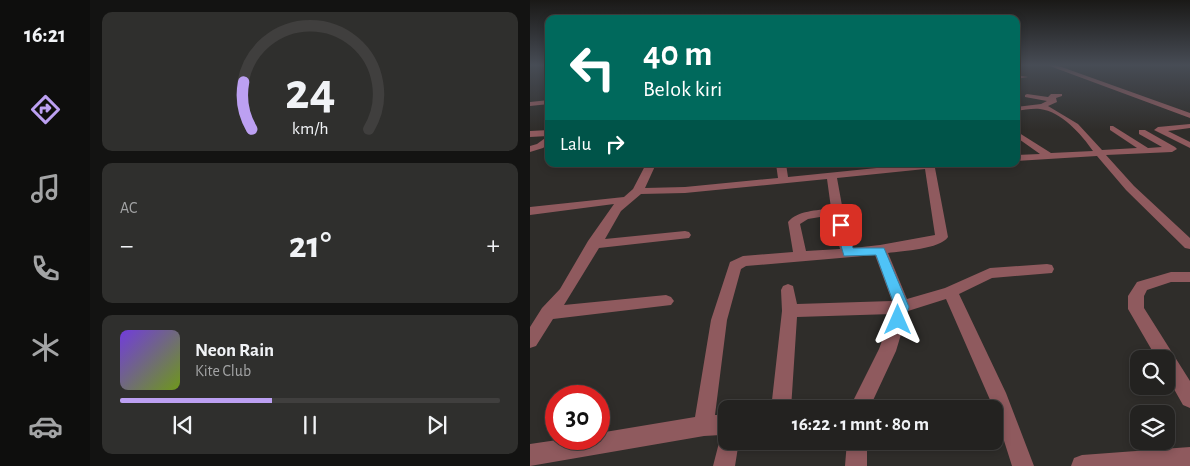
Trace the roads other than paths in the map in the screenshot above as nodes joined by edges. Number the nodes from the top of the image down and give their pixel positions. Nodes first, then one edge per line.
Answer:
1 (1110, 87) edge
2 (1027, 96) dead end
3 (545, 102) edge
4 (530, 104) edge
5 (1043, 106) junction
6 (1020, 108) edge
7 (1190, 116) edge
8 (1132, 125) dead end
9 (1190, 126) edge
10 (1113, 128) dead end
11 (1158, 130) junction
12 (1142, 132) junction
13 (545, 133) edge
14 (530, 134) edge
15 (1020, 136) edge
16 (1190, 136) edge
17 (545, 137) edge
18 (1174, 138) junction
19 (1190, 145) edge
20 (1146, 150) junction
21 (531, 151) edge
22 (1099, 153) junction
23 (1048, 155) junction
24 (1020, 158) edge
25 (649, 167) edge
26 (781, 167) edge
27 (866, 167) edge
28 (930, 167) edge
29 (845, 168) edge
30 (831, 174) junction
31 (783, 179) junction
32 (638, 191) junction
33 (624, 200) junction
34 (530, 211) edge
35 (837, 211) junction
36 (685, 235) dead end
37 (593, 244) junction
38 (1190, 245) edge
39 (880, 250) junction
40 (848, 253) junction
41 (800, 257) junction
42 (1047, 269) dead end
43 (1190, 277) edge
44 (788, 290) dead end
45 (950, 292) junction
46 (666, 301) dead end
47 (902, 307) junction
48 (790, 311) junction
49 (548, 313) junction
50 (530, 341) edge
51 (1190, 398) edge
52 (782, 400) edge
53 (863, 400) edge
54 (718, 425) edge
55 (704, 426) junction
56 (727, 450) edge
57 (857, 450) edge
58 (530, 456) edge
59 (1190, 458) edge
60 (724, 466) edge
61 (856, 466) edge
62 (1023, 466) edge
63 (1082, 466) edge

1 - 7 street
2 - 5 street
3 - 4 street
5 - 6 street
5 - 22 street
8 - 12 street
9 - 11 street
10 - 20 street
11 - 12 street
11 - 18 street
12 - 20 street
13 - 14 street
15 - 23 street
16 - 18 street
17 - 21 street
18 - 19 street
20 - 22 street
22 - 23 street
22 - 38 street
23 - 24 street
25 - 32 street
26 - 31 street
27 - 29 street
28 - 39 street
29 - 30 street
30 - 31 street
30 - 35 street
31 - 32 street
32 - 33 street
33 - 34 street
33 - 37 street
35 - 40 street
35 - 41 street
36 - 37 street
37 - 49 street
39 - 40 street
39 - 47 street
40 - 41 street
41 - 55 street
42 - 45 street
43 - 51 street
44 - 48 street
45 - 47 street
45 - 62 street
46 - 49 street
47 - 48 street
47 - 53 street
48 - 52 street
49 - 50 street
54 - 55 street
55 - 58 street
56 - 60 street
57 - 61 street
59 - 63 street

